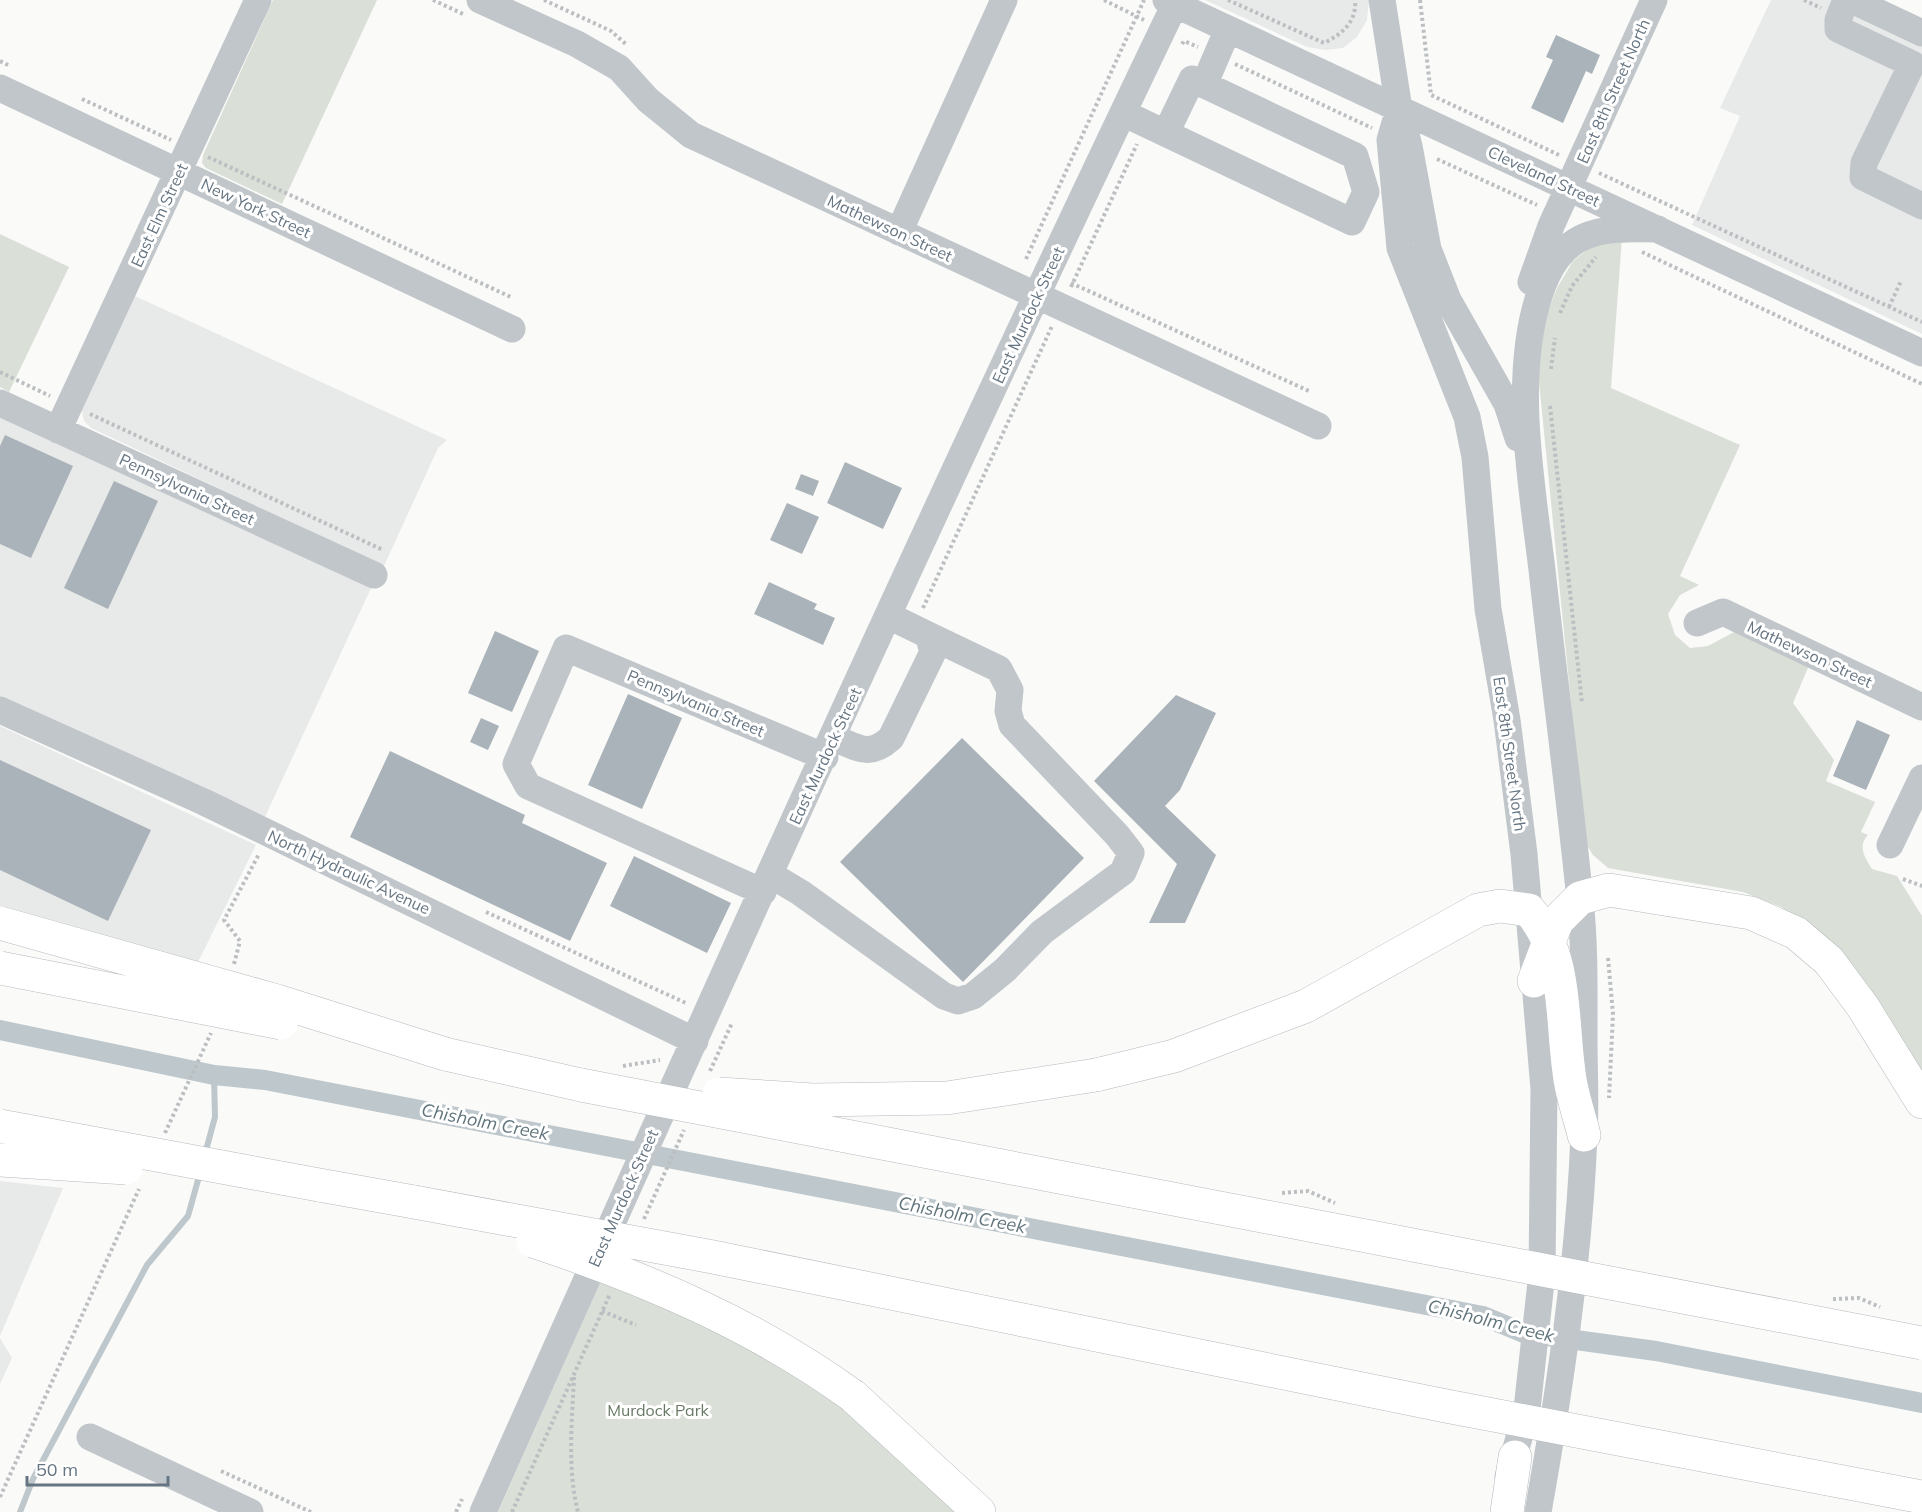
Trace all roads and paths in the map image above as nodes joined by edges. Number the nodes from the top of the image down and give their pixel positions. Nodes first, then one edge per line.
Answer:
1 (258, 0) edge
2 (480, 0) edge
3 (1004, 0) edge
4 (1104, 0) edge
5 (1144, 0) edge
6 (1228, 0) edge
7 (1355, 0) edge
8 (1382, 0) edge
9 (1420, 0) edge
10 (1654, 0) edge
11 (1171, 2) edge
12 (1845, 6) edge
13 (1137, 15) junction
14 (1228, 29) junction
15 (1922, 33) edge
16 (1179, 51) dead end
17 (1917, 53) edge
18 (1216, 56) junction
19 (0, 62) edge
20 (21, 71) dead end
21 (1204, 85) junction
22 (0, 88) edge
23 (74, 95) dead end
24 (1399, 109) junction
25 (1145, 123) junction
26 (1376, 130) dead end
27 (1437, 159) dead end
28 (184, 160) junction
29 (1574, 176) junction
30 (1922, 206) edge
31 (1557, 215) junction
32 (1658, 229) junction
33 (899, 232) junction
34 (1588, 235) junction
35 (1634, 249) dead end
36 (1026, 258) dead end
37 (1901, 281) dead end
38 (1036, 296) junction
39 (513, 298) dead end
40 (1888, 307) junction
41 (1061, 308) junction
42 (1559, 315) dead end
43 (1922, 322) edge
44 (512, 329) dead end
45 (1555, 333) dead end
46 (1922, 353) edge
47 (0, 372) edge
48 (1550, 374) dead end
49 (1922, 384) edge
50 (1524, 386) junction
51 (1549, 398) dead end
52 (0, 403) edge
53 (70, 405) junction
54 (1318, 426) dead end
55 (58, 430) junction
56 (1535, 513) junction
57 (378, 563) joint
58 (889, 616) junction
59 (1697, 623) dead end
60 (925, 638) junction
61 (1583, 706) dead end
62 (1922, 707) edge
63 (0, 710) edge
64 (829, 748) junction
65 (1922, 778) edge
66 (267, 834) junction
67 (1890, 845) dead end
68 (1903, 879) dead end
69 (767, 884) junction
70 (1921, 885) edge
71 (1580, 898) junction
72 (1529, 910) junction
73 (485, 911) dead end
74 (0, 923) edge
75 (1549, 938) junction
76 (1607, 947) dead end
77 (0, 968) edge
78 (231, 974) dead end
79 (1534, 981) junction
80 (686, 1002) dead end
81 (215, 1025) dead end
82 (695, 1041) junction
83 (1612, 1041) dead end
84 (445, 1054) junction
85 (581, 1085) junction
86 (1922, 1102) edge
87 (688, 1120) dead end
88 (0, 1126) edge
89 (1584, 1135) junction
90 (163, 1137) dead end
91 (0, 1160) edge
92 (143, 1181) dead end
93 (319, 1185) junction
94 (654, 1197) dead end
95 (414, 1202) junction
96 (611, 1292) dead end
97 (596, 1308) dead end
98 (602, 1311) junction
99 (636, 1325) dead end
100 (1922, 1343) edge
101 (574, 1374) junction
102 (90, 1437) dead end
103 (1515, 1456) junction
104 (0, 1497) edge
105 (1922, 1497) edge
106 (250, 1512) edge
107 (483, 1512) edge
108 (512, 1512) edge
109 (578, 1512) edge
110 (979, 1512) edge
111 (1496, 1512) edge
112 (1507, 1512) edge
113 (1538, 1512) edge

1 - 28 street, East Elm Street
2 - 33 street, Mathewson Street
3 - 33 street
4 - 13 path
5 - 13 path
6 - 7 path
8 - 24 street
9 - 29 path
10 - 29 street, East 8th Street North
11 - 14 street, Cleveland Street
11 - 25 street, East Murdock Street
12 - 15 street
12 - 17 street
13 - 36 path
14 - 18 street
14 - 24 street, Cleveland Street
16 - 18 path
17 - 30 street
18 - 21 street
18 - 26 path
19 - 20 path
21 - 25 street
21 - 25 street
22 - 28 street, New York Street
23 - 28 path
24 - 29 street, Cleveland Street
24 - 56 street
24 - 72 street, East 8th Street North
25 - 38 street, East Murdock Street
25 - 41 path
27 - 31 path
28 - 39 path
28 - 44 street, New York Street
28 - 53 street, East Elm Street
29 - 31 street, East 8th Street North
29 - 32 street, Cleveland Street
29 - 40 path
31 - 50 street, East 8th Street North
32 - 34 street, East 8th Street North
32 - 46 street, Cleveland Street
33 - 38 street, Mathewson Street
34 - 42 path
34 - 50 street, East 8th Street North
35 - 49 path
37 - 40 path
38 - 41 street, Mathewson Street
38 - 58 street, East Murdock Street
40 - 43 path
41 - 54 street, Mathewson Street
41 - 60 path
45 - 48 path
47 - 53 path
50 - 56 street, East 8th Street North
51 - 61 path
52 - 55 street, Pennsylvania Street
53 - 55 street, East Elm Street
53 - 57 path
55 - 57 street, Pennsylvania Street
56 - 71 street, East 8th Street North
58 - 60 street
58 - 64 street, East Murdock Street
59 - 62 street, Mathewson Street
60 - 64 street, Pennsylvania Street
60 - 69 street
63 - 66 street, North Hydraulic Avenue
64 - 69 street, East Murdock Street
64 - 69 street, Pennsylvania Street
65 - 67 street
66 - 78 path
66 - 82 street, North Hydraulic Avenue
68 - 70 path
69 - 82 street, East Murdock Street
71 - 75 highway
71 - 86 highway
71 - 89 street, East 8th Street North
72 - 75 highway
72 - 79 street, East 8th Street North
72 - 85 highway, bridge
73 - 80 path
74 - 84 highway, bridge
75 - 79 highway
75 - 89 highway
76 - 83 path
77 - 84 highway, bridge
79 - 103 street, East 8th Street North
81 - 90 path
82 - 107 street, East Murdock Street
84 - 85 highway
85 - 100 highway, bridge
87 - 94 path
88 - 93 highway, bridge
89 - 113 street, East 8th Street North
91 - 93 highway, bridge
92 - 104 path
93 - 95 highway
95 - 105 highway, bridge
95 - 110 highway, bridge
96 - 98 path
97 - 98 path
98 - 99 path
98 - 101 path
101 - 108 path
101 - 109 path
102 - 106 street
103 - 111 street, East 8th Street North
103 - 112 highway

